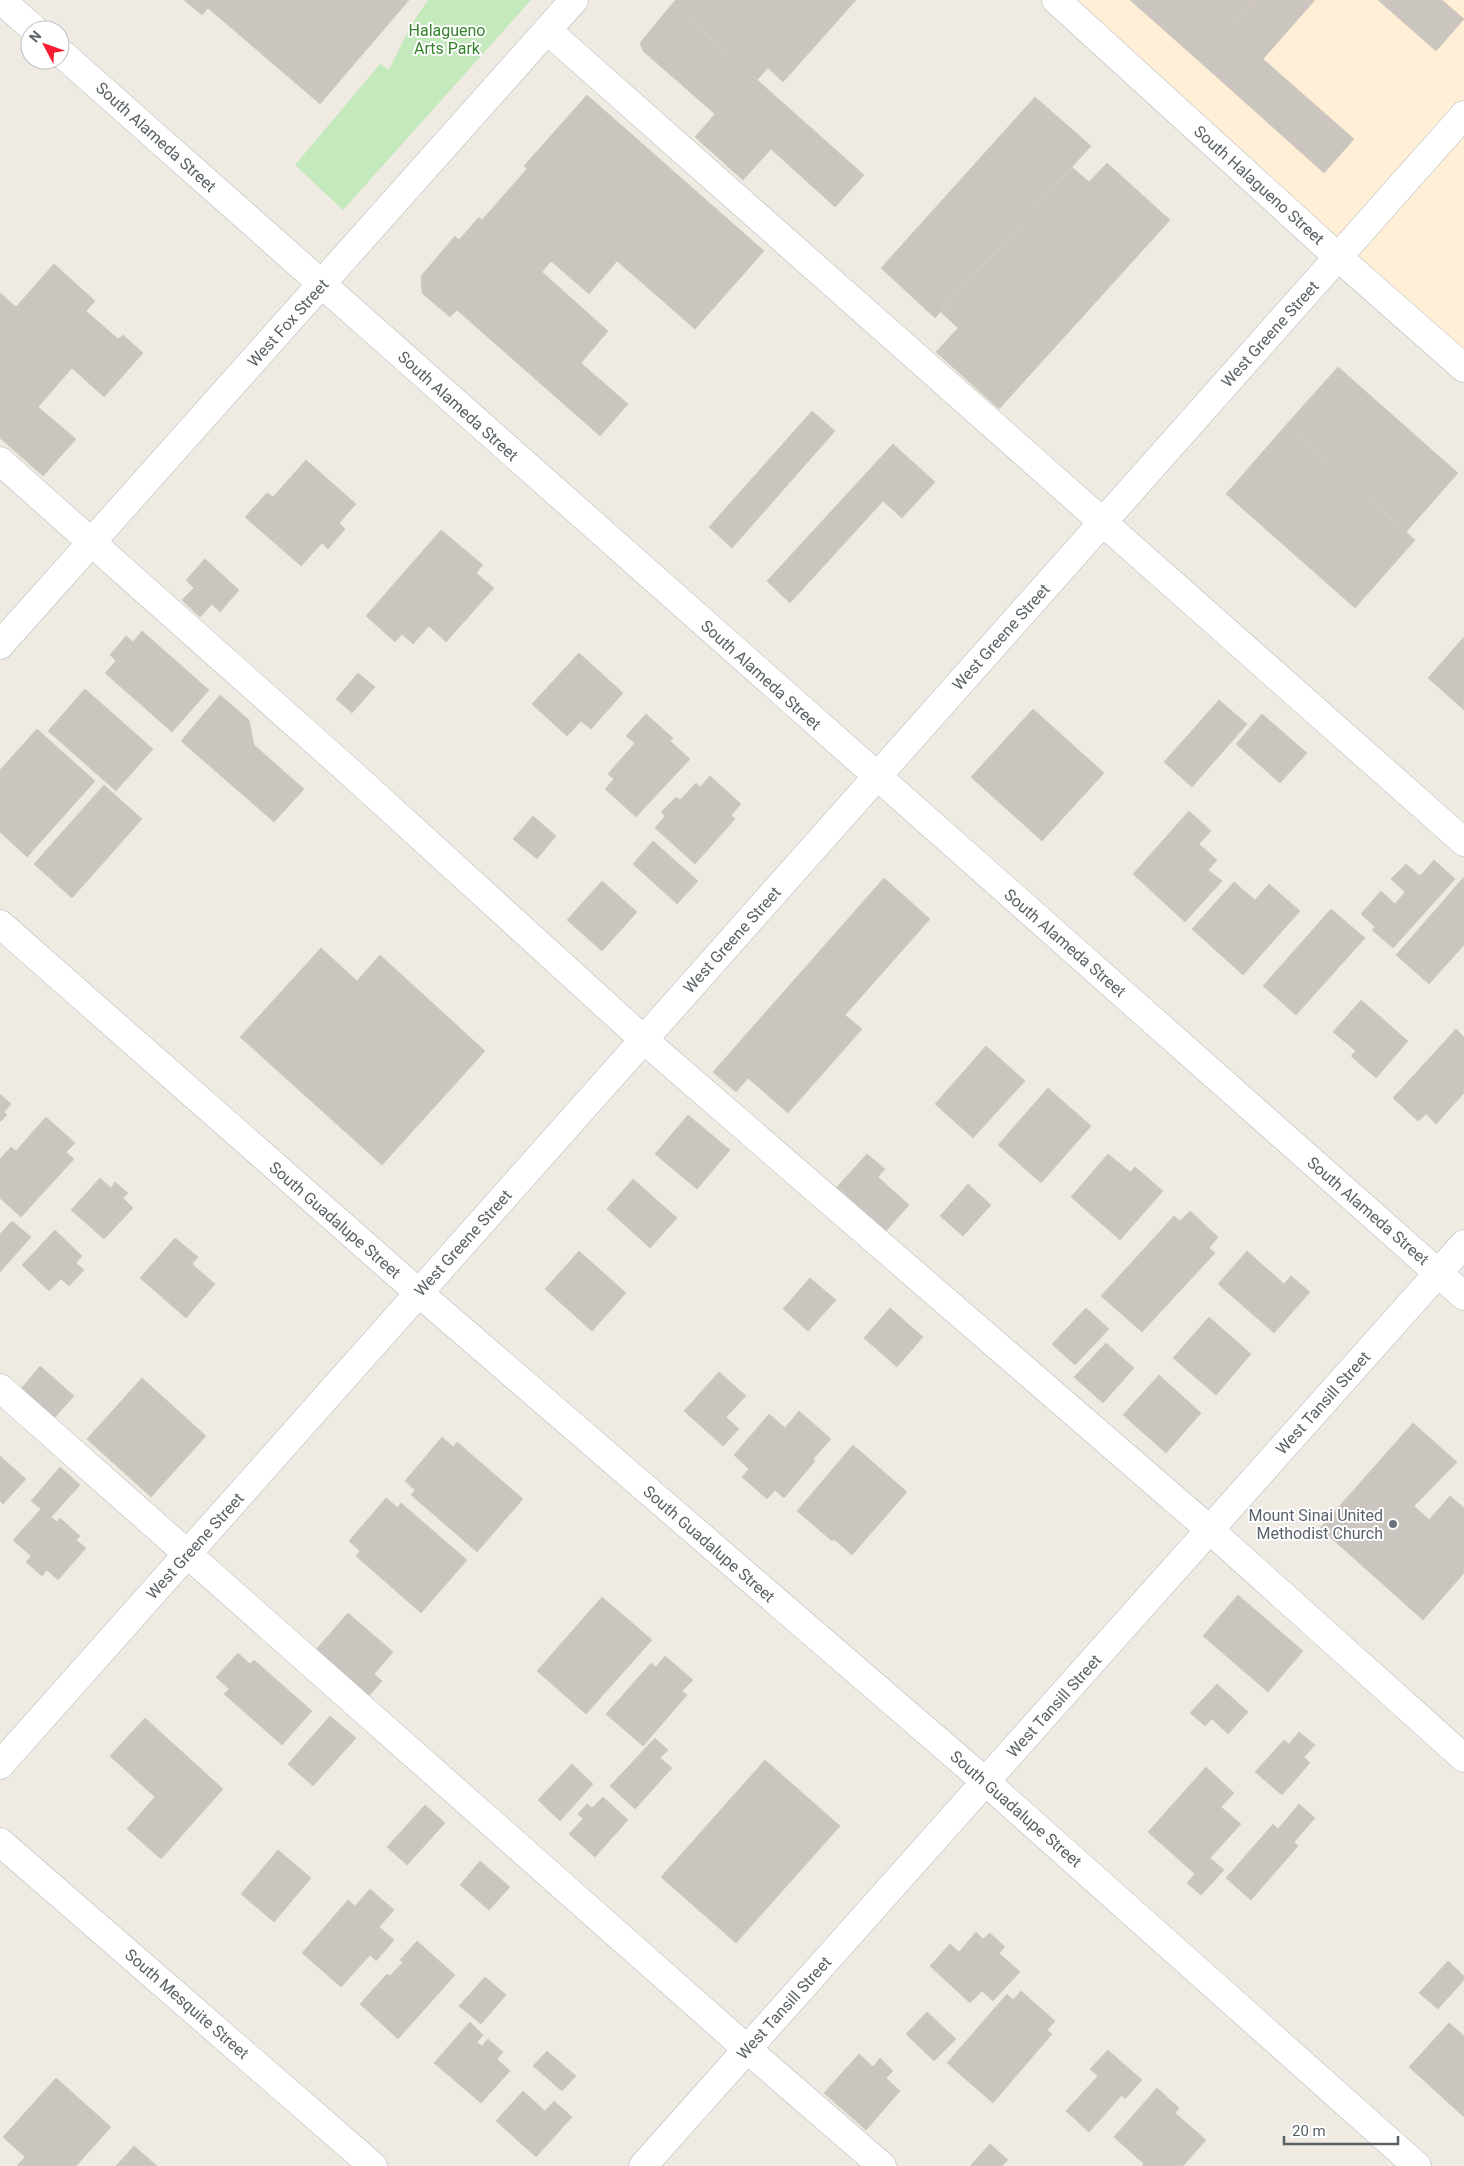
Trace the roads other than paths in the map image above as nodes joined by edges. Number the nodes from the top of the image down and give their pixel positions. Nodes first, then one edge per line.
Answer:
1 (2, 0) edge
2 (574, 0) edge
3 (1056, 0) edge
4 (24, 20) edge
5 (547, 30) junction
6 (70, 61) edge
7 (1464, 115) edge
8 (1338, 257) junction
9 (322, 285) junction
10 (1464, 368) edge
11 (0, 461) edge
12 (1102, 523) junction
13 (91, 542) junction
14 (0, 644) edge
15 (877, 777) junction
16 (1464, 842) edge
17 (0, 924) edge
18 (644, 1040) junction
19 (1464, 1244) edge
20 (1439, 1273) junction
21 (419, 1293) junction
22 (1464, 1296) edge
23 (0, 1388) edge
24 (1210, 1530) junction
25 (187, 1555) junction
26 (1464, 1758) edge
27 (0, 1765) edge
28 (987, 1783) junction
29 (0, 1842) edge
30 (747, 2049) junction
31 (374, 2166) edge
32 (643, 2166) edge
33 (882, 2166) edge
34 (1417, 2166) edge

1 - 4 street
2 - 5 street, West Fox Street
3 - 8 street, South Halagueno Street
5 - 9 street, West Fox Street
5 - 12 street
6 - 9 street, South Alameda Street
7 - 8 street, West Greene Street
8 - 10 street, South Halagueno Street
8 - 12 street, West Greene Street
9 - 13 street, West Fox Street
9 - 15 street, South Alameda Street
11 - 13 street
12 - 15 street, West Greene Street
12 - 16 street
13 - 14 street, West Fox Street
13 - 18 street
15 - 18 street, West Greene Street
15 - 20 street, South Alameda Street
17 - 21 street, South Guadalupe Street
18 - 21 street, West Greene Street
18 - 24 street
19 - 20 street, West Tansill Street
20 - 22 street, South Alameda Street
20 - 24 street, West Tansill Street
21 - 25 street, West Greene Street
21 - 28 street, South Guadalupe Street
23 - 25 street
24 - 26 street
24 - 28 street, West Tansill Street
25 - 27 street, West Greene Street
25 - 30 street
28 - 30 street, West Tansill Street
28 - 34 street, South Guadalupe Street
29 - 31 street, South Mesquite Street
30 - 32 street, West Tansill Street
30 - 33 street

